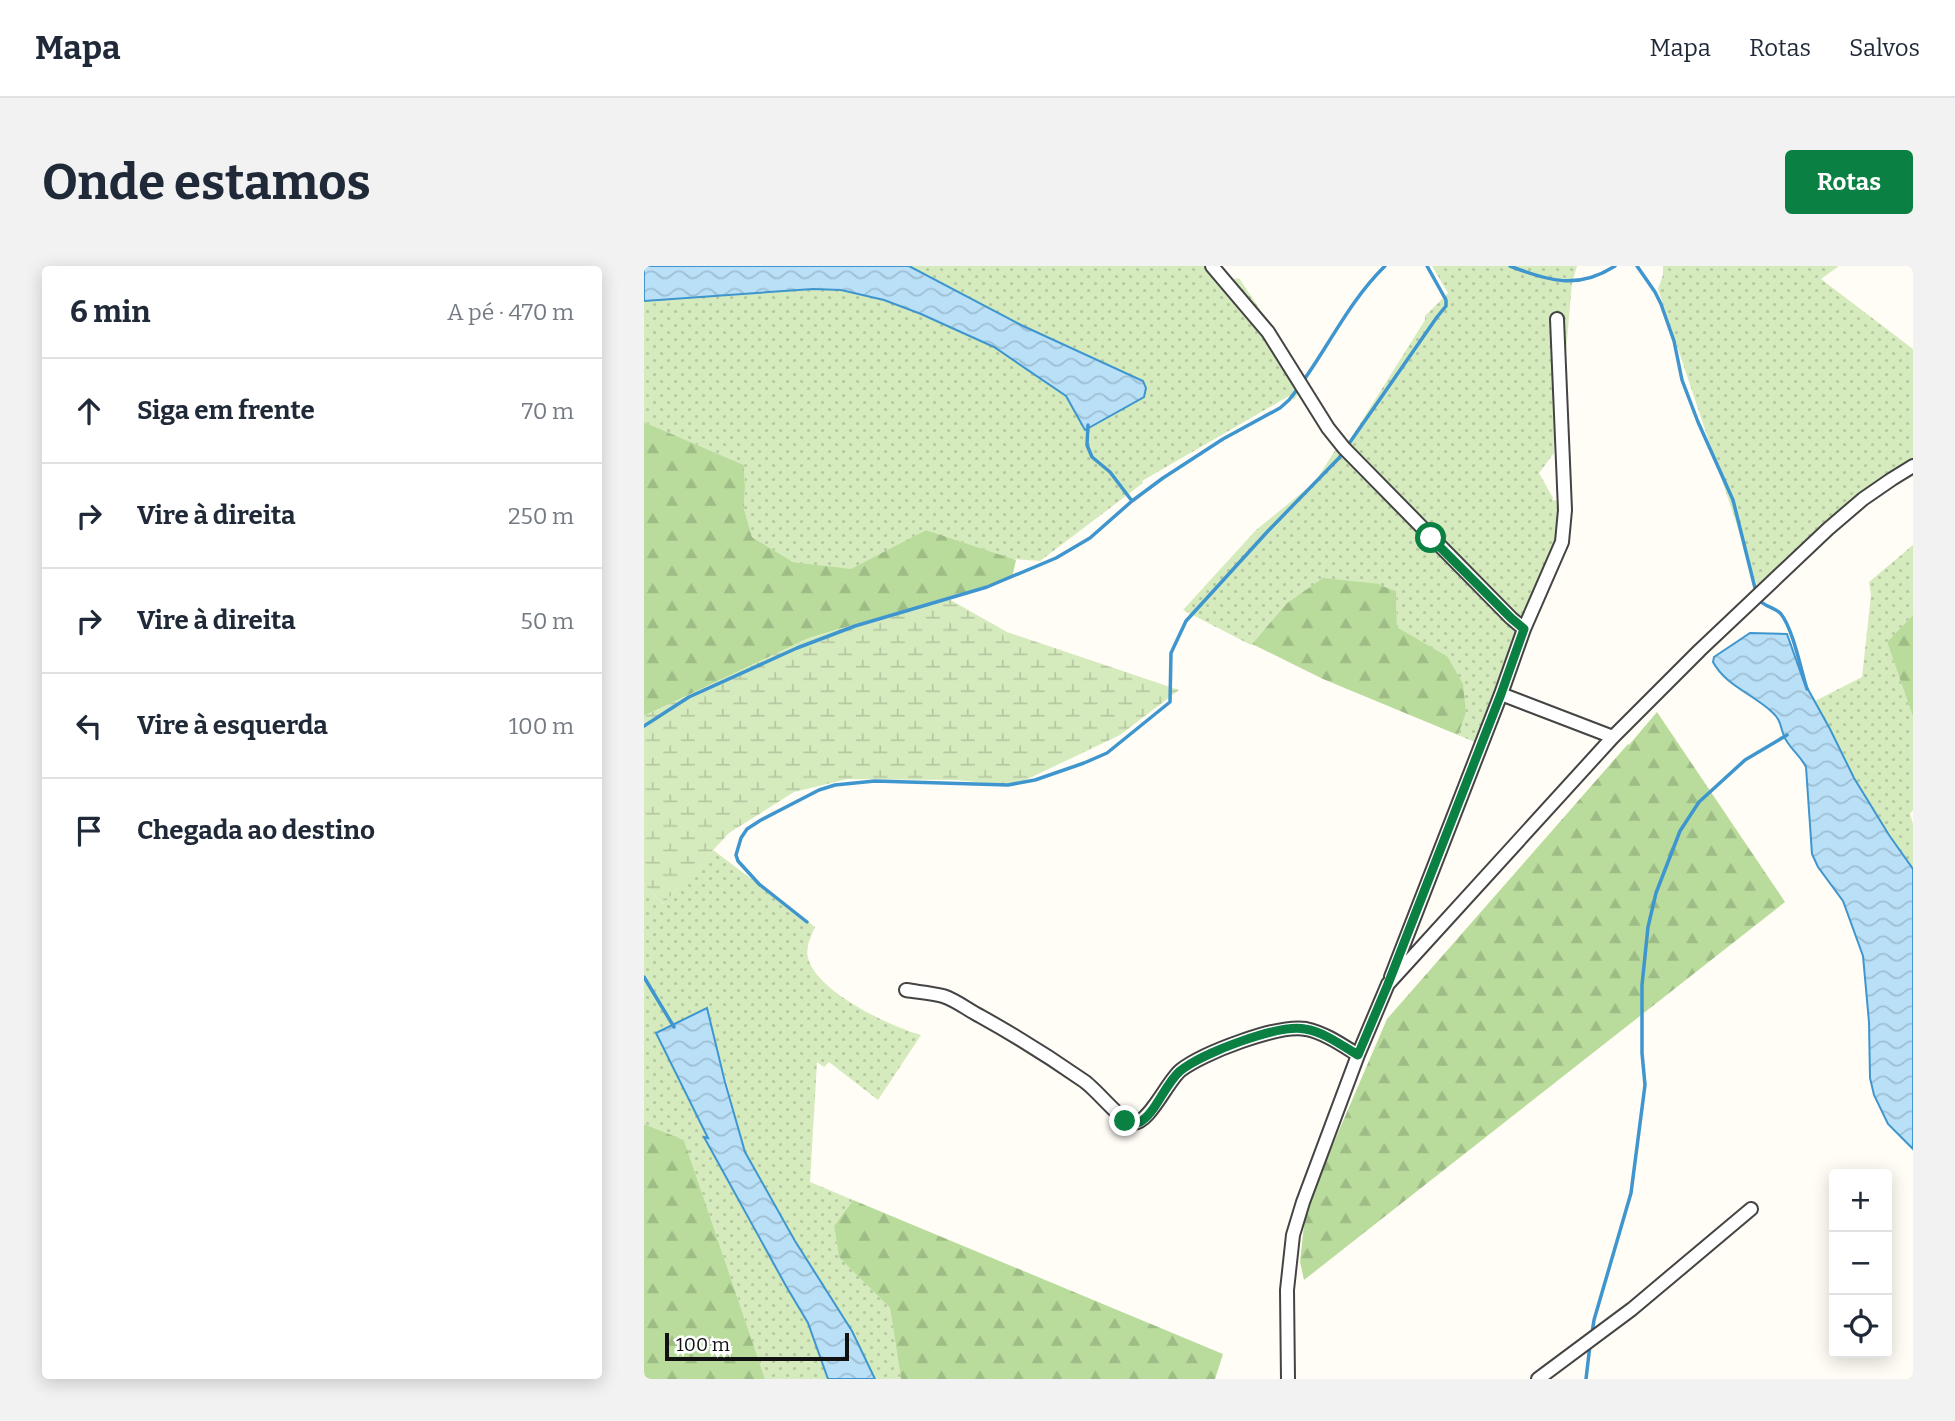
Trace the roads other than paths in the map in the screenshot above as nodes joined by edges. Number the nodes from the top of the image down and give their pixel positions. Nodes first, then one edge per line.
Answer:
1 (1212, 266) edge
2 (1557, 319) dead end
3 (1913, 466) edge
4 (1524, 629) junction
5 (1501, 694) junction
6 (1613, 737) junction
7 (1388, 984) junction
8 (906, 990) dead end
9 (1358, 1055) junction
10 (1751, 1209) dead end
11 (1288, 1379) edge
12 (1538, 1379) edge

1 - 4 street
2 - 4 street
3 - 6 street
4 - 5 street
5 - 6 street
5 - 7 street
6 - 7 street
7 - 9 street
8 - 9 street
9 - 11 street
10 - 12 street

